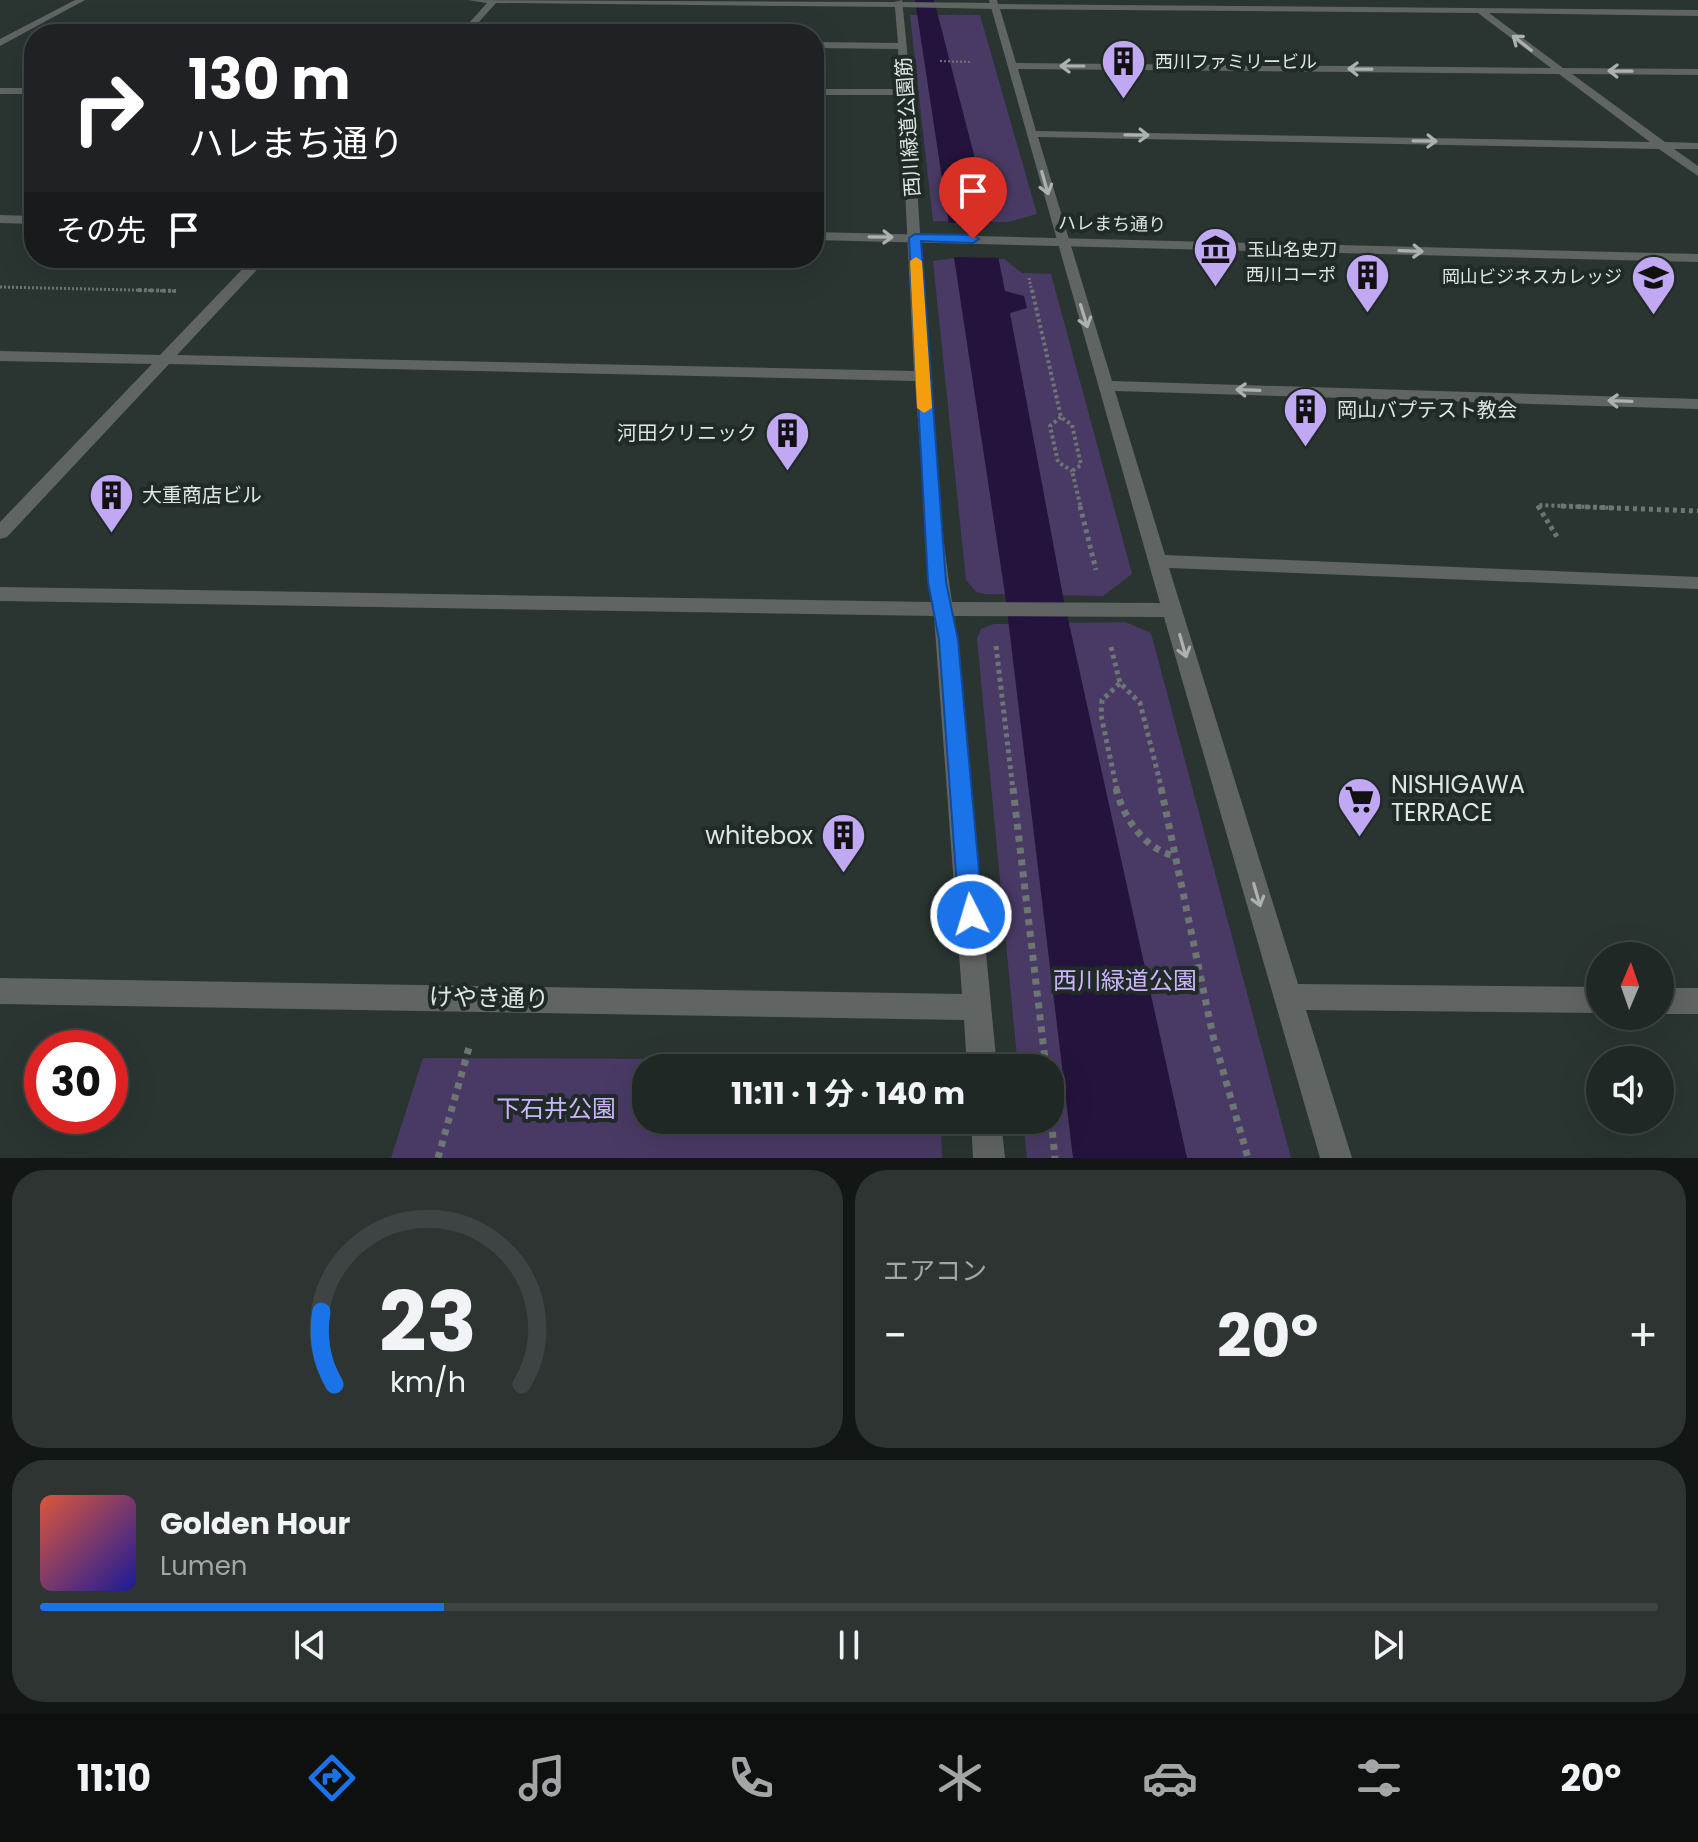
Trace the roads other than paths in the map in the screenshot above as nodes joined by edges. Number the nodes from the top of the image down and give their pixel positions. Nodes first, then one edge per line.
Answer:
1 (81, 0) edge
2 (472, 0) edge
3 (494, 0) edge
4 (1336, 0) edge
5 (1464, 0) edge
6 (1618, 0) edge
7 (898, 2) edge
8 (994, 3) edge
9 (1206, 4) edge
10 (1346, 10) junction
11 (1480, 11) junction
12 (1641, 12) junction
13 (1698, 13) edge
14 (38, 24) edge
15 (472, 24) edge
16 (24, 32) edge
17 (18, 35) junction
18 (24, 35) edge
19 (0, 43) edge
20 (824, 45) edge
21 (903, 46) junction
22 (1011, 66) junction
23 (1558, 71) junction
24 (1698, 72) edge
25 (0, 91) edge
26 (24, 91) edge
27 (824, 92) edge
28 (908, 92) junction
29 (1031, 134) junction
30 (1662, 146) junction
31 (1698, 146) edge
32 (1698, 172) edge
33 (0, 219) edge
34 (24, 220) edge
35 (824, 236) edge
36 (915, 238) junction
37 (1062, 241) junction
38 (1698, 258) edge
39 (251, 268) edge
40 (0, 356) edge
41 (163, 360) junction
42 (922, 376) junction
43 (1105, 386) junction
44 (1698, 404) edge
45 (0, 533) edge
46 (1158, 561) junction
47 (1698, 583) edge
48 (0, 594) edge
49 (942, 609) junction
50 (1172, 610) junction
51 (0, 991) edge
52 (1287, 997) junction
53 (1586, 1000) edge
54 (1674, 1001) edge
55 (1698, 1001) edge
56 (978, 1007) junction
57 (981, 1054) edge
58 (987, 1134) edge
59 (989, 1158) edge
60 (1336, 1158) edge

1 - 14 street
2 - 3 street
3 - 7 street
3 - 15 street
4 - 10 street
5 - 11 street
6 - 12 street
7 - 8 street
7 - 21 street, 西川緑道公園筋
8 - 9 street
8 - 22 street
9 - 10 street
10 - 11 street
11 - 12 street
23 -> 11 street
12 - 13 street
16 - 17 street
17 - 18 street
17 - 19 street
20 - 21 street
21 - 28 street, 西川緑道公園筋
23 -> 22 street
22 - 29 street
24 -> 23 street
23 - 30 street
25 - 26 street
27 - 28 street
28 - 36 street, 西川緑道公園筋
29 -> 30 street
29 -> 37 street
30 - 31 street
30 - 32 street
33 - 34 street
35 -> 36 street, ハレまち通り
36 - 37 street, ハレまち通り
36 - 42 street, 西川緑道公園筋
37 -> 38 street, ハレまち通り
37 -> 43 street
39 - 41 street
40 - 41 street
41 - 42 street
41 - 45 street
42 - 49 street, 西川緑道公園筋
44 -> 43 street
43 - 46 street
46 - 47 street
46 - 50 street
48 - 49 street
49 - 50 street
49 - 56 street, 西川緑道公園筋
50 -> 52 street
51 - 56 street, けやき通り
52 - 53 street
52 - 60 street
54 - 55 street
56 - 57 street, 西川緑道公園筋
58 - 59 street

